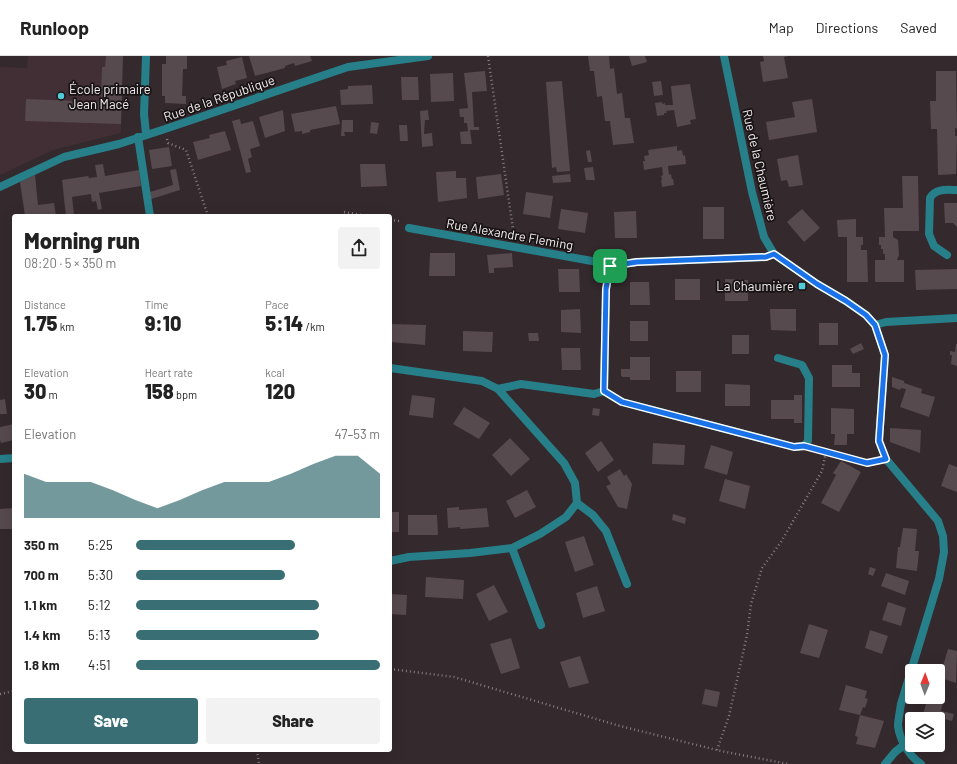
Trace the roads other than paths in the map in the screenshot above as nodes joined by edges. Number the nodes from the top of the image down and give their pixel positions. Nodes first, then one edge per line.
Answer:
1 (146, 56) edge
2 (428, 56) edge
3 (724, 56) edge
4 (375, 59) edge
5 (142, 136) junction
6 (0, 187) edge
7 (957, 190) edge
8 (150, 214) edge
9 (409, 228) dead end
10 (774, 254) junction
11 (947, 255) dead end
12 (610, 266) junction
13 (957, 318) edge
14 (875, 325) junction
15 (778, 358) dead end
16 (392, 368) edge
17 (498, 389) junction
18 (604, 391) junction
19 (12, 458) edge
20 (0, 459) edge
21 (577, 504) junction
22 (512, 548) junction
23 (392, 561) edge
24 (627, 584) dead end
25 (541, 625) dead end
26 (904, 745) junction
27 (884, 764) edge
28 (921, 764) edge

1 - 5 street
2 - 4 street, Rue de la République
3 - 10 street, Rue de la Chaumière
4 - 5 street, Rue de la République
5 - 6 street, Rue de la République
5 - 8 street
7 - 11 street
9 - 12 street, Rue Alexandre Fleming
10 - 12 street, Rue Alexandre Fleming
10 - 14 street, Rue de la Chaumière
12 - 18 street
13 - 14 street
14 - 26 street, Rue de la Chaumière
15 - 18 street
16 - 17 street
17 - 18 street
17 - 21 street
19 - 20 street
21 - 22 street
21 - 24 street
22 - 23 street
22 - 25 street
26 - 27 street
26 - 28 street, Rue de la Chaumière

